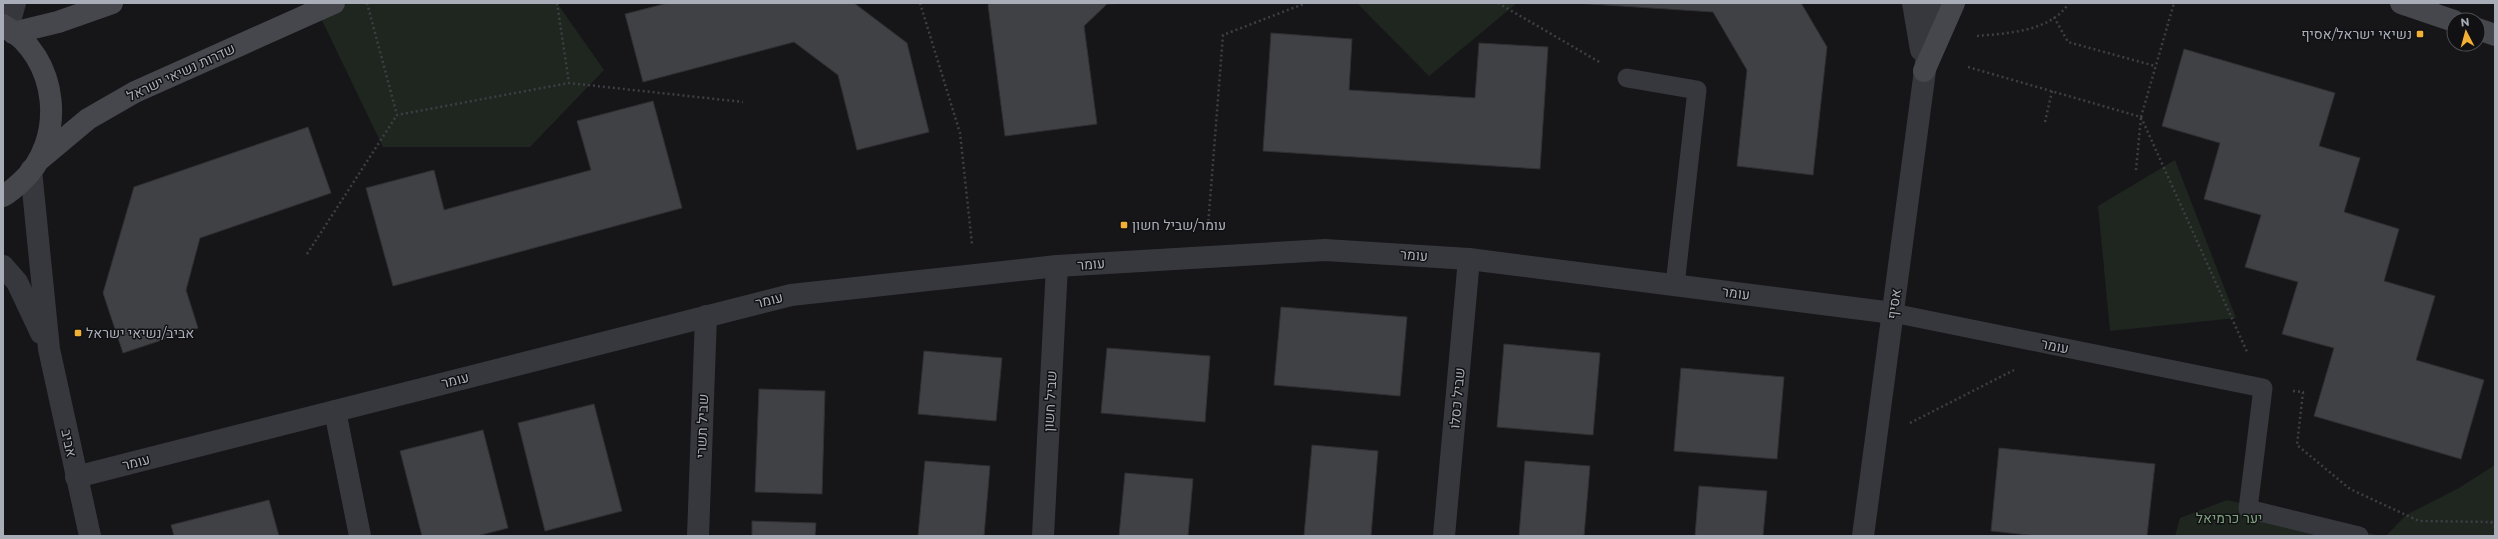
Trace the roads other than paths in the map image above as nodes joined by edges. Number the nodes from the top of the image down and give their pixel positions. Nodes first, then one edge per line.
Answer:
1 (15, 3) edge
2 (112, 3) edge
3 (334, 3) edge
4 (1913, 3) edge
5 (1934, 3) edge
6 (1954, 3) edge
7 (2401, 3) edge
8 (2446, 18) edge
9 (8, 29) edge
10 (1924, 71) junction
11 (1627, 78) road end
12 (35, 165) junction
13 (3, 196) edge
14 (1469, 259) junction
15 (3, 266) edge
16 (1057, 266) junction
17 (1675, 285) junction
18 (1893, 313) junction
19 (706, 316) junction
20 (49, 349) junction
21 (335, 411) junction
22 (76, 477) junction
23 (90, 536) edge
24 (360, 536) edge
25 (698, 536) edge
26 (1043, 536) edge
27 (1444, 536) edge
28 (1863, 536) edge
29 (2359, 536) edge

1 - 9 street
2 - 9 street
3 - 12 street, שדרות נשיאי ישראל
4 - 10 street, אסיף
5 - 10 street, אסיף
6 - 10 street
7 - 8 street
9 - 12 street
10 - 18 street, אסיף
11 - 17 lane
12 - 13 street, שדרות נשיאי ישראל
12 - 20 street, אביב
14 - 16 street, עומר
14 - 17 street, עומר
14 - 27 street, שביל כסלו
15 - 20 street, אביב
16 - 19 street, עומר
16 - 26 street, שביל חשון
17 - 18 street, עומר
18 - 28 street, אסיף
18 - 29 lane, עומר
19 - 21 street, עומר
19 - 25 street, שביל תשרי
20 - 22 street, אביב
21 - 22 street, עומר
21 - 24 street
22 - 23 street, אביב

